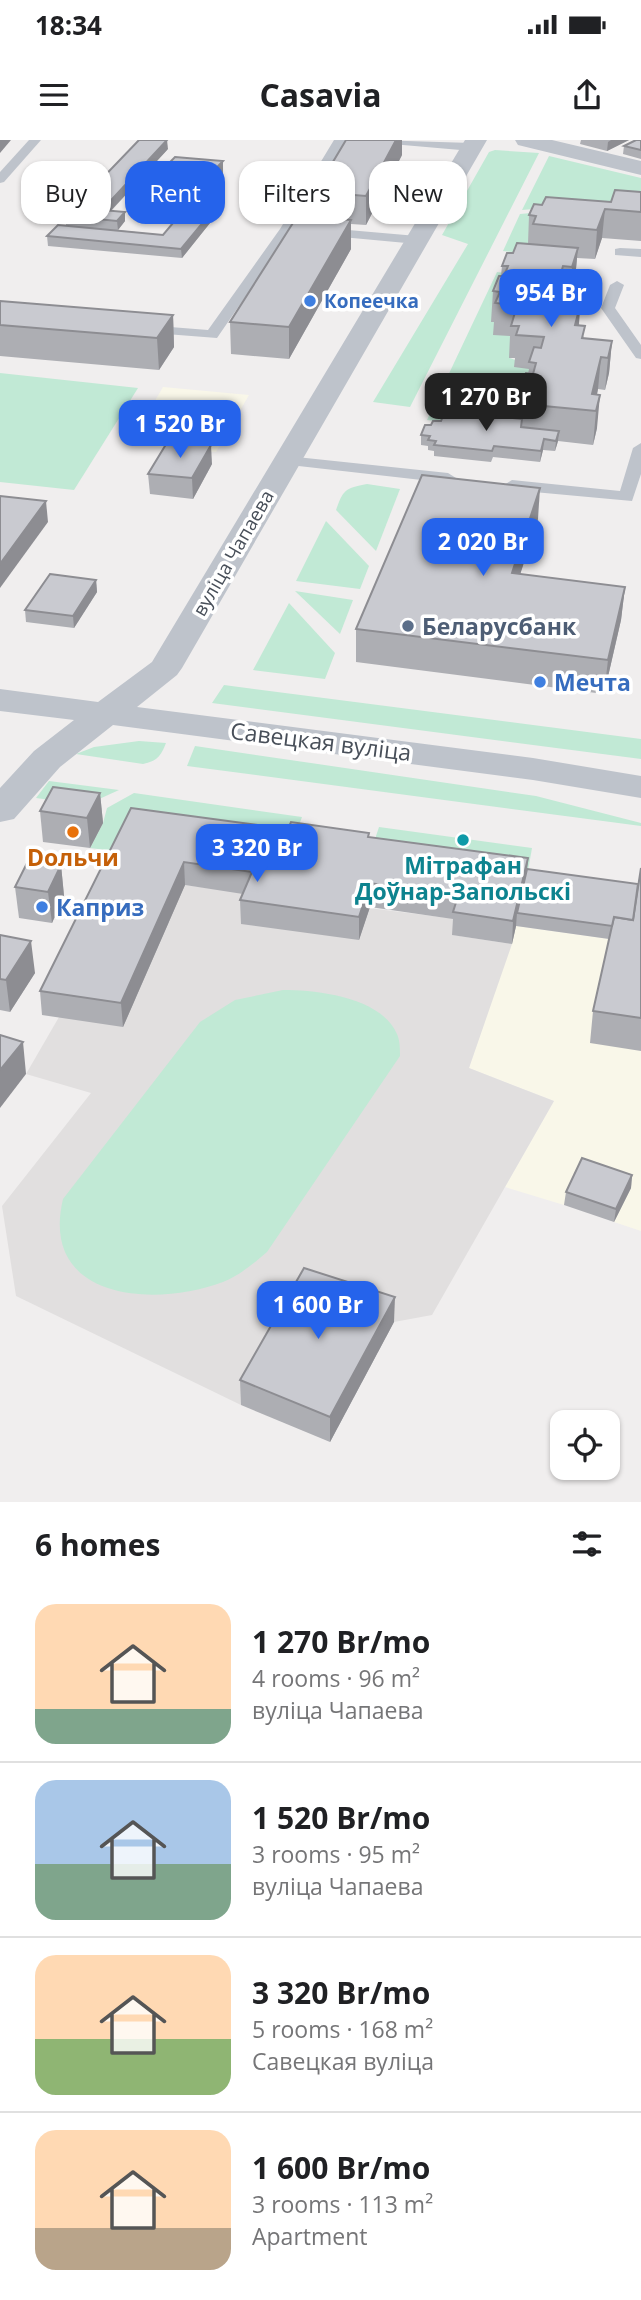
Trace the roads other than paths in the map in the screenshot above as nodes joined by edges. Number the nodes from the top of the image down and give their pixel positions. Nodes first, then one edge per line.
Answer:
1 (35, 140) edge
2 (341, 140) edge
3 (380, 140) edge
4 (526, 140) edge
5 (474, 144) edge
6 (641, 168) edge
7 (0, 179) edge
8 (299, 230) junction
9 (417, 240) junction
10 (620, 251) dead end
11 (641, 253) edge
12 (617, 285) dead end
13 (132, 328) edge
14 (641, 355) edge
15 (641, 448) edge
16 (287, 461) junction
17 (462, 480) edge
18 (489, 483) edge
19 (0, 700) edge
20 (105, 715) junction
21 (641, 787) edge
22 (0, 811) edge

1 - 7 lane
2 - 8 lane
3 - 5 lane
4 - 6 street
5 - 9 street, вуліца Чапаева
8 - 9 lane
8 - 13 lane
9 - 16 street, вуліца Чапаева
10 - 11 lane
12 - 14 lane
15 - 18 lane
16 - 17 lane
16 - 20 street, вуліца Чапаева
19 - 20 street, Савецкая вуліца
20 - 21 street, Савецкая вуліца
20 - 22 street, вуліца Чапаева

